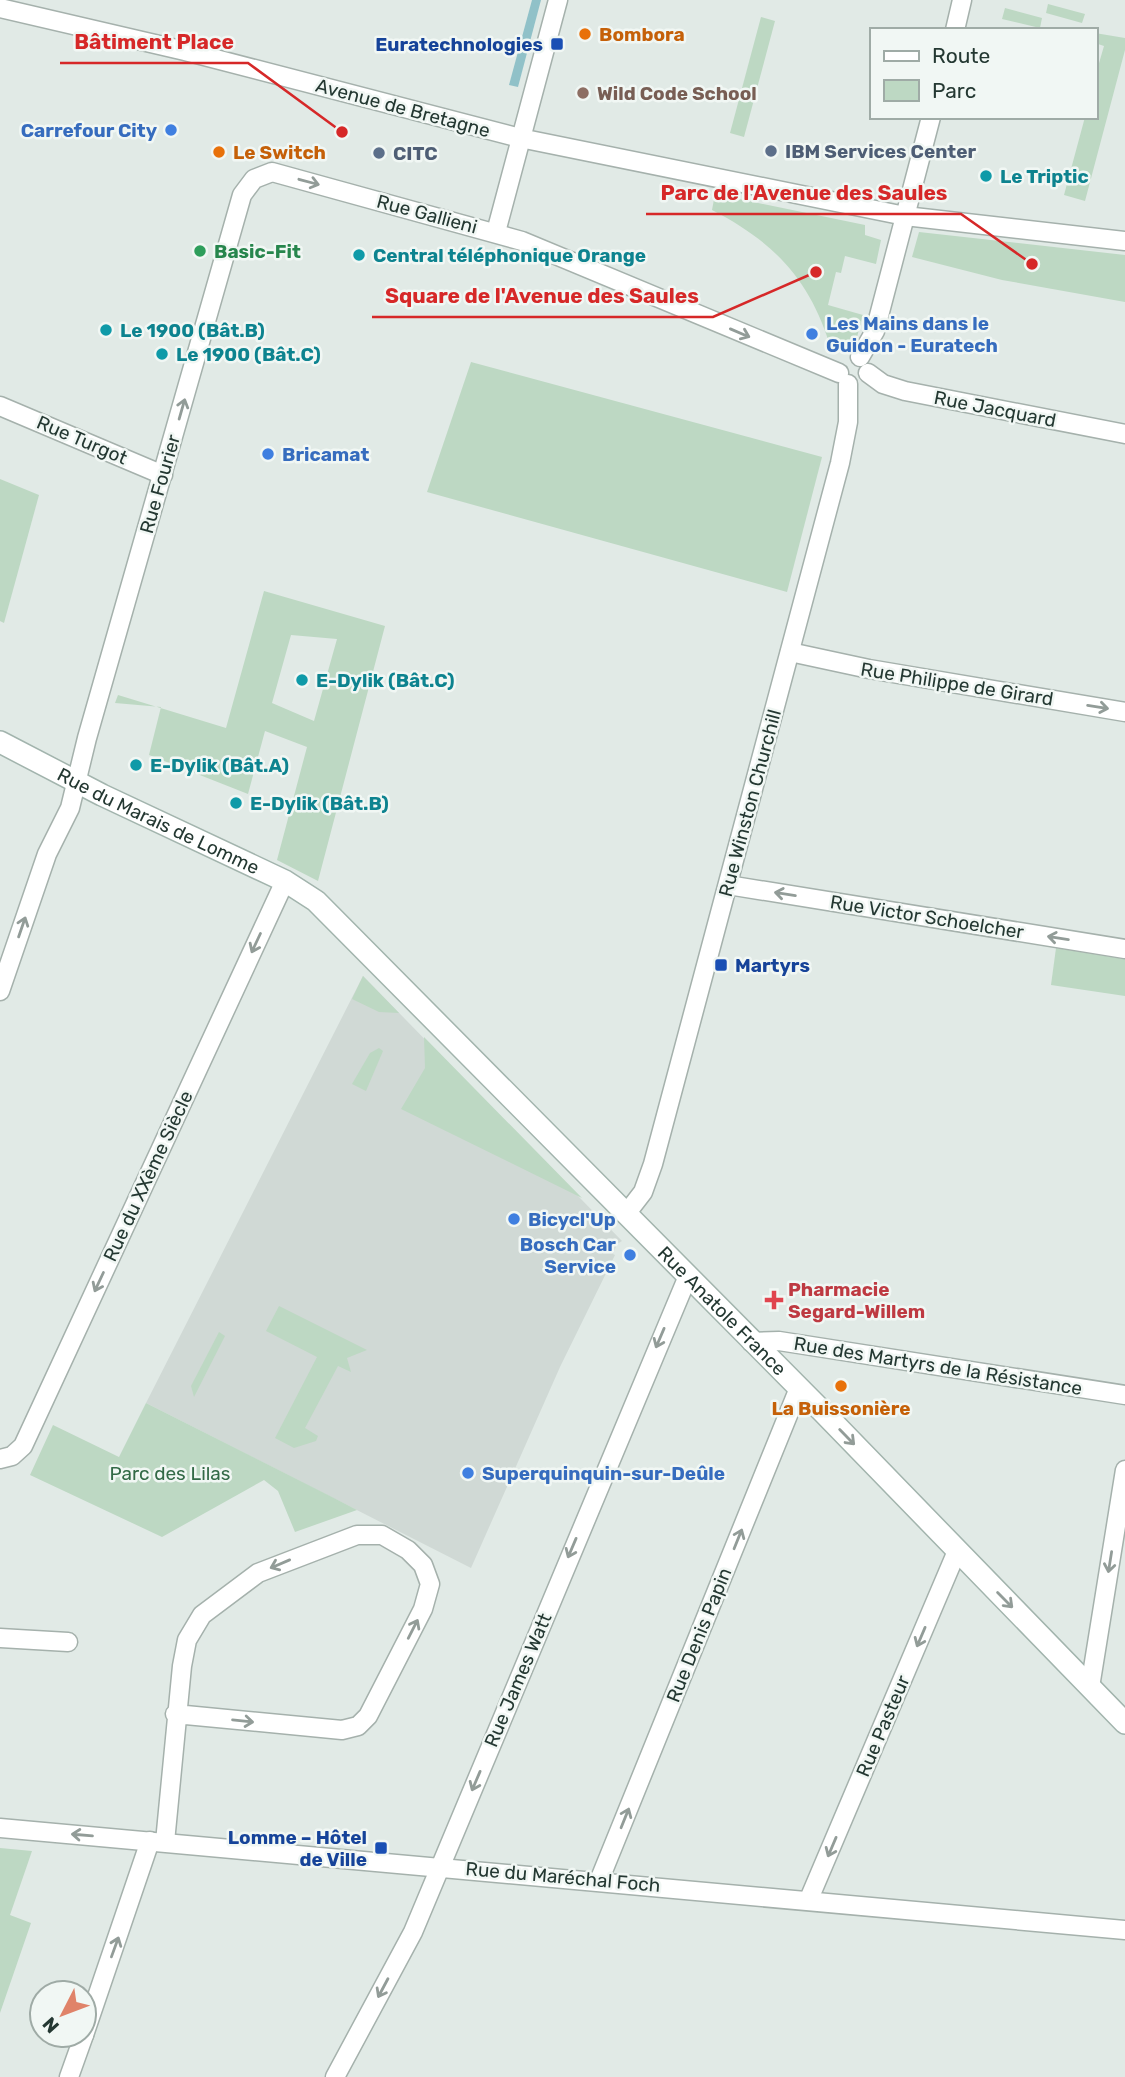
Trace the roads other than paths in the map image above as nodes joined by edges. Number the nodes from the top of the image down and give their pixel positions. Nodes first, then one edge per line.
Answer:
1 (558, 0) edge
2 (962, 0) edge
3 (0, 8) edge
4 (955, 28) edge
5 (930, 119) edge
6 (520, 138) junction
7 (247, 186) joint
8 (905, 216) junction
9 (496, 232) junction
10 (1125, 241) edge
11 (860, 356) junction
12 (868, 373) junction
13 (844, 378) junction
14 (0, 406) edge
15 (1125, 434) edge
16 (163, 475) junction
17 (790, 652) junction
18 (1125, 712) edge
19 (0, 742) edge
20 (78, 782) junction
21 (285, 881) junction
22 (728, 885) junction
23 (316, 901) joint
24 (1125, 949) edge
25 (0, 991) edge
26 (626, 1214) junction
27 (688, 1276) junction
28 (751, 1342) junction
29 (799, 1388) junction
30 (1125, 1395) edge
31 (0, 1459) edge
32 (1125, 1470) edge
33 (957, 1551) junction
34 (0, 1638) edge
35 (68, 1642) dead end
36 (1090, 1687) junction
37 (175, 1714) junction
38 (1125, 1723) edge
39 (0, 1828) edge
40 (157, 1842) junction
41 (440, 1866) junction
42 (599, 1881) junction
43 (809, 1899) junction
44 (1125, 1930) edge
45 (98, 1998) edge
46 (79, 2049) edge
47 (69, 2077) edge
48 (335, 2077) edge

1 - 6 street
2 - 4 street
3 - 6 street, Avenue de Bretagne
5 - 8 street
6 - 8 street, Avenue de Bretagne
6 - 9 street
7 -> 9 street, Rue Gallieni
16 -> 7 street, Rue Fourier
8 - 10 street, Avenue de Bretagne
8 - 11 street
9 -> 13 street, Rue Gallieni
11 - 12 street
11 - 13 street
12 - 13 street
12 - 15 street, Rue Jacquard
13 - 17 street, Rue Winston Churchill
14 - 16 street, Rue Turgot
16 - 20 street, Rue Fourier
17 -> 18 street, Rue Philippe de Girard
17 - 22 street, Rue Winston Churchill
19 - 20 street, Rue du Marais de Lomme
20 - 21 street, Rue du Marais de Lomme
25 -> 20 street, Rue Fourier
21 - 23 street, Rue du Marais de Lomme
21 -> 31 street, Rue du XXème Siècle
24 -> 22 street, Rue Victor Schoelcher
22 - 26 street, Rue Winston Churchill
23 - 26 street, Rue Anatole France
26 - 27 street, Rue Anatole France
27 - 28 street, Rue Anatole France
27 -> 41 street, Rue James Watt
28 - 29 street, Rue Anatole France
28 - 30 street, Rue des Martyrs de la Résistance
29 -> 33 street, Rue Anatole France
42 -> 29 street, Rue Denis Papin
32 -> 36 street
33 -> 36 street, Rue Anatole France
33 -> 43 street, Rue Pasteur
34 - 35 street
36 - 38 street, Rue Anatole France
37 -> 37 street
37 - 40 street
40 -> 39 street, Rue du Maréchal Foch
40 - 41 street, Rue du Maréchal Foch
45 -> 40 street
41 - 42 street, Rue du Maréchal Foch
41 -> 48 street, Rue James Watt
42 - 43 street, Rue du Maréchal Foch
43 - 44 street, Rue du Maréchal Foch
46 - 47 street

